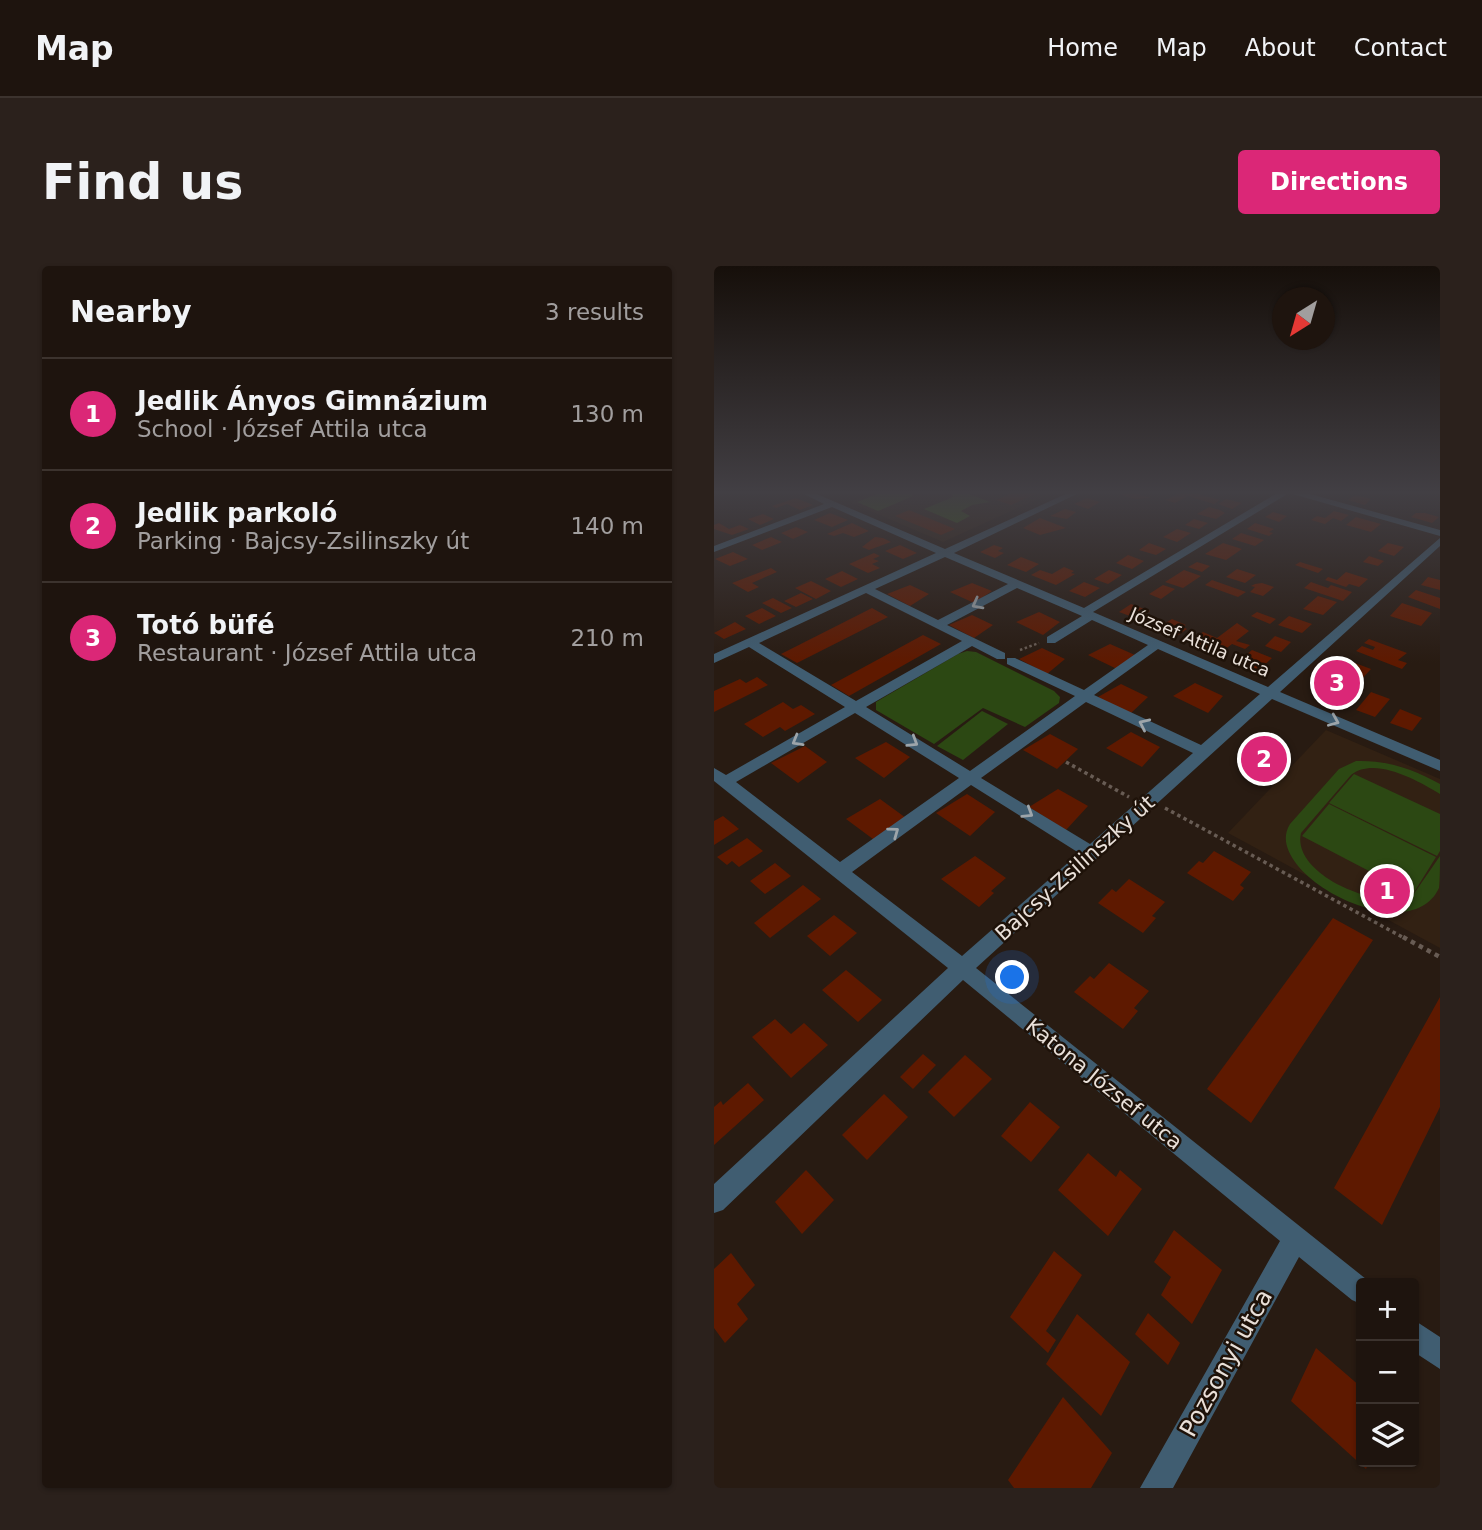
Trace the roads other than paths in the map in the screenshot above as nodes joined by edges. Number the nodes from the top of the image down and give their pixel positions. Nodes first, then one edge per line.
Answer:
1 (937, 549) edge
2 (951, 549) edge
3 (1192, 549) edge
4 (1431, 549) edge
5 (944, 552) junction
6 (1017, 584) junction
7 (866, 589) junction
8 (1087, 614) junction
9 (938, 625) junction
10 (1051, 639) road end
11 (972, 641) junction
12 (751, 643) junction
13 (1157, 645) junction
14 (714, 660) edge
15 (1272, 693) junction
16 (1083, 696) junction
17 (856, 707) junction
18 (1205, 752) junction
19 (1440, 766) edge
20 (970, 777) junction
21 (719, 778) edge
22 (1092, 853) junction
23 (839, 872) junction
24 (962, 968) junction
25 (714, 1201) edge
26 (1296, 1238) junction
27 (1356, 1287) edge
28 (1419, 1338) edge
29 (1440, 1355) edge
30 (1156, 1488) edge

1 - 5 street, József Attila utca
2 - 5 street
3 - 8 street
4 - 15 street, Bajcsy-Zsilinszky út
5 - 6 street, József Attila utca
5 - 7 street
6 - 8 street, József Attila utca
6 -> 9 street
7 - 9 street
7 - 12 street
8 - 10 street
8 - 13 street, József Attila utca
9 - 11 street
11 - 16 street
11 - 17 street
12 - 14 street
12 - 17 street
13 - 15 street, József Attila utca
13 - 16 street
15 - 18 street, Bajcsy-Zsilinszky út
15 -> 19 street, József Attila utca
18 -> 16 street
16 - 20 street
17 -> 20 street
17 -> 21 street
18 - 22 street, Bajcsy-Zsilinszky út
20 -> 22 street
23 -> 20 street
21 - 23 street, Katona József utca
22 - 24 street, Bajcsy-Zsilinszky út
23 - 24 street, Katona József utca
24 - 25 street, Bajcsy-Zsilinszky út
24 - 26 street, Katona József utca
26 - 27 street, Katona József utca
26 - 30 street, Pozsonyi utca
28 - 29 street

